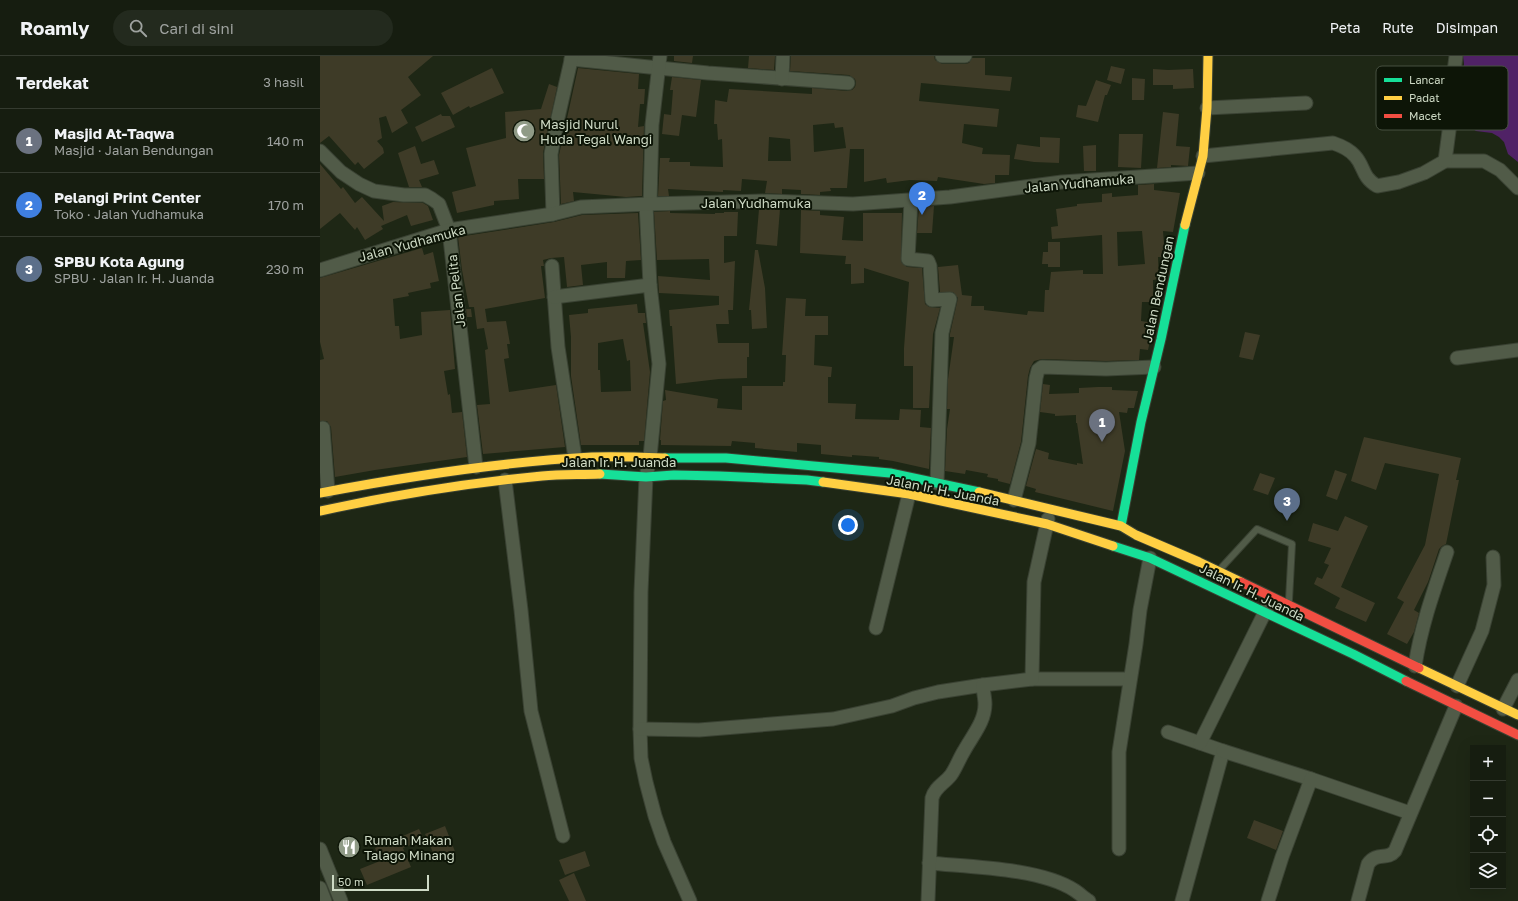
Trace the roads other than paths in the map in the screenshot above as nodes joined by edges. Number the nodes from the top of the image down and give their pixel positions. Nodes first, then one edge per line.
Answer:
1 (783, 56) edge
2 (942, 56) edge
3 (965, 56) edge
4 (1208, 56) edge
5 (1456, 56) edge
6 (572, 58) edge
7 (659, 62) edge
8 (1455, 66) edge
9 (782, 78) junction
10 (848, 84) dead end
11 (1306, 103) dead end
12 (1207, 108) junction
13 (1449, 130) edge
14 (320, 151) edge
15 (1203, 156) junction
16 (1445, 161) junction
17 (1198, 173) junction
18 (1518, 188) edge
19 (911, 200) junction
20 (648, 204) junction
21 (552, 214) junction
22 (449, 230) junction
23 (552, 266) dead end
24 (320, 270) edge
25 (650, 285) junction
26 (554, 297) junction
27 (1518, 350) edge
28 (1457, 358) dead end
29 (1154, 367) junction
30 (323, 428) dead end
31 (650, 457) junction
32 (575, 458) junction
33 (476, 467) junction
34 (426, 474) junction
35 (646, 477) junction
36 (505, 480) junction
37 (937, 483) junction
38 (427, 490) junction
39 (324, 492) edge
40 (909, 494) junction
41 (1014, 500) junction
42 (1049, 508) junction
43 (320, 511) edge
44 (1047, 524) junction
45 (1121, 526) junction
46 (1447, 552) dead end
47 (1493, 557) dead end
48 (1150, 558) junction
49 (1218, 572) junction
50 (1272, 598) junction
51 (1289, 605) junction
52 (1265, 613) junction
53 (876, 628) dead end
54 (1415, 666) junction
55 (1032, 679) junction
56 (1130, 679) junction
57 (1518, 680) edge
58 (983, 685) junction
59 (1458, 686) junction
60 (1456, 706) junction
61 (1503, 708) junction
62 (1518, 715) edge
63 (640, 729) junction
64 (1168, 732) dead end
65 (1518, 735) edge
66 (1200, 743) junction
67 (1223, 751) junction
68 (1311, 779) junction
69 (1410, 813) junction
70 (563, 836) dead end
71 (1119, 848) dead end
72 (320, 849) edge
73 (929, 863) junction
74 (320, 888) edge
75 (325, 901) edge
76 (341, 901) edge
77 (690, 901) edge
78 (928, 901) edge
79 (1089, 901) edge
80 (1182, 901) edge
81 (1268, 901) edge
82 (1358, 901) edge

1 - 9 street
2 - 3 street
4 - 12 main road, Jalan Bendungan
5 - 8 street
6 - 7 street
6 - 21 street
7 - 9 street
7 - 20 street
9 - 10 street
11 - 12 street
12 - 15 main road, Jalan Bendungan
13 - 16 street
14 - 22 street, Jalan Pelita
15 - 16 street
15 - 17 main road, Jalan Bendungan
16 - 18 street
17 - 19 street, Jalan Yudhamuka
17 - 29 main road, Jalan Bendungan
19 - 20 street, Jalan Yudhamuka
19 - 37 street
20 - 21 street, Jalan Yudhamuka
20 - 25 street
21 - 22 street, Jalan Yudhamuka
22 - 24 street, Jalan Yudhamuka
22 - 33 street, Jalan Pelita
23 - 26 street
25 - 26 street
25 - 31 street
26 - 32 street
27 - 28 street
29 - 41 street
29 - 45 main road, Jalan Bendungan
30 - 39 street
31 - 32 main road, Jalan Ir. H. Juanda
31 - 35 street
31 - 37 main road, Jalan Ir. H. Juanda
32 - 33 main road, Jalan Ir. H. Juanda
33 - 34 main road, Jalan Ir. H. Juanda
34 - 38 main road
34 - 39 main road, Jalan Ir. H. Juanda
35 - 36 main road, Jalan Ir. H. Juanda
35 - 40 main road, Jalan Ir. H. Juanda
35 - 63 street
36 - 38 main road, Jalan Ir. H. Juanda
36 - 70 street
37 - 41 main road, Jalan Ir. H. Juanda
38 - 43 main road, Jalan Ir. H. Juanda
40 - 44 main road, Jalan Ir. H. Juanda
40 - 53 street
41 - 42 main road, Jalan Ir. H. Juanda
42 - 44 street
42 - 45 main road, Jalan Ir. H. Juanda
44 - 48 main road, Jalan Ir. H. Juanda
44 - 55 street
45 - 49 main road, Jalan Ir. H. Juanda
46 - 54 street
47 - 59 street
48 - 52 main road, Jalan Ir. H. Juanda
48 - 56 street
49 - 50 main road, Jalan Ir. H. Juanda
49 - 51 lane
50 - 51 main road, Jalan Ir. H. Juanda
50 - 52 street
51 - 54 main road, Jalan Ir. H. Juanda
52 - 60 main road, Jalan Ir. H. Juanda
52 - 66 street
54 - 59 main road, Jalan Ir. H. Juanda
55 - 56 street
55 - 58 street
56 - 71 street
57 - 61 street
58 - 63 street
58 - 73 street
59 - 61 main road, Jalan Ir. H. Juanda
60 - 65 main road, Jalan Ir. H. Juanda
60 - 69 street
61 - 62 main road, Jalan Ir. H. Juanda
63 - 77 street
64 - 66 street
66 - 67 street
67 - 68 street
67 - 80 street
68 - 69 street
68 - 81 street
69 - 82 street
72 - 76 street
73 - 78 street
73 - 79 street
74 - 75 street

